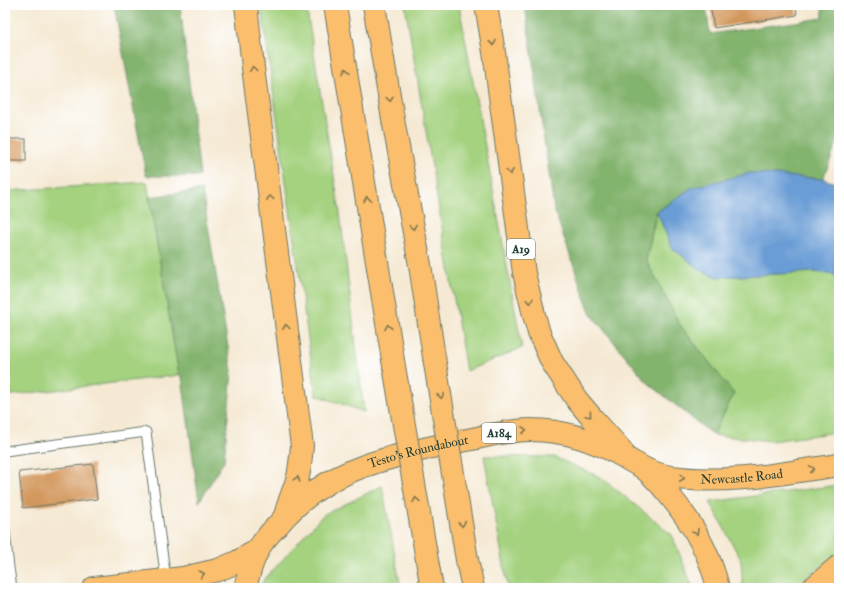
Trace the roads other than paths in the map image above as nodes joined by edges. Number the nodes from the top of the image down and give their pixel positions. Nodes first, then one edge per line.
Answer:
1 (246, 5) edge
2 (335, 5) edge
3 (374, 5) edge
4 (486, 5) edge
5 (5, 451) edge
6 (839, 465) edge
7 (639, 466) junction
8 (285, 516) junction
9 (5, 532) edge
10 (258, 550) junction
11 (839, 566) edge
12 (166, 580) junction
13 (12, 588) edge
14 (94, 588) edge
15 (245, 588) edge
16 (432, 588) edge
17 (472, 588) edge
18 (718, 588) edge
19 (813, 588) edge

8 -> 1 main road
16 -> 2 main road, bridge
3 -> 17 main road, bridge
4 -> 7 main road, A19
5 - 12 lane
7 -> 6 main road, Newcastle Road / A184
8 -> 7 main road, Testo's Roundabout / A184
7 -> 18 main road, Testo's Roundabout / A184
8 - 10 main road, Testo's Roundabout / A184
9 - 13 lane
12 -> 10 main road, A184
10 - 15 main road, Testo's Roundabout / A184
11 - 19 main road
12 - 14 main road, A184

